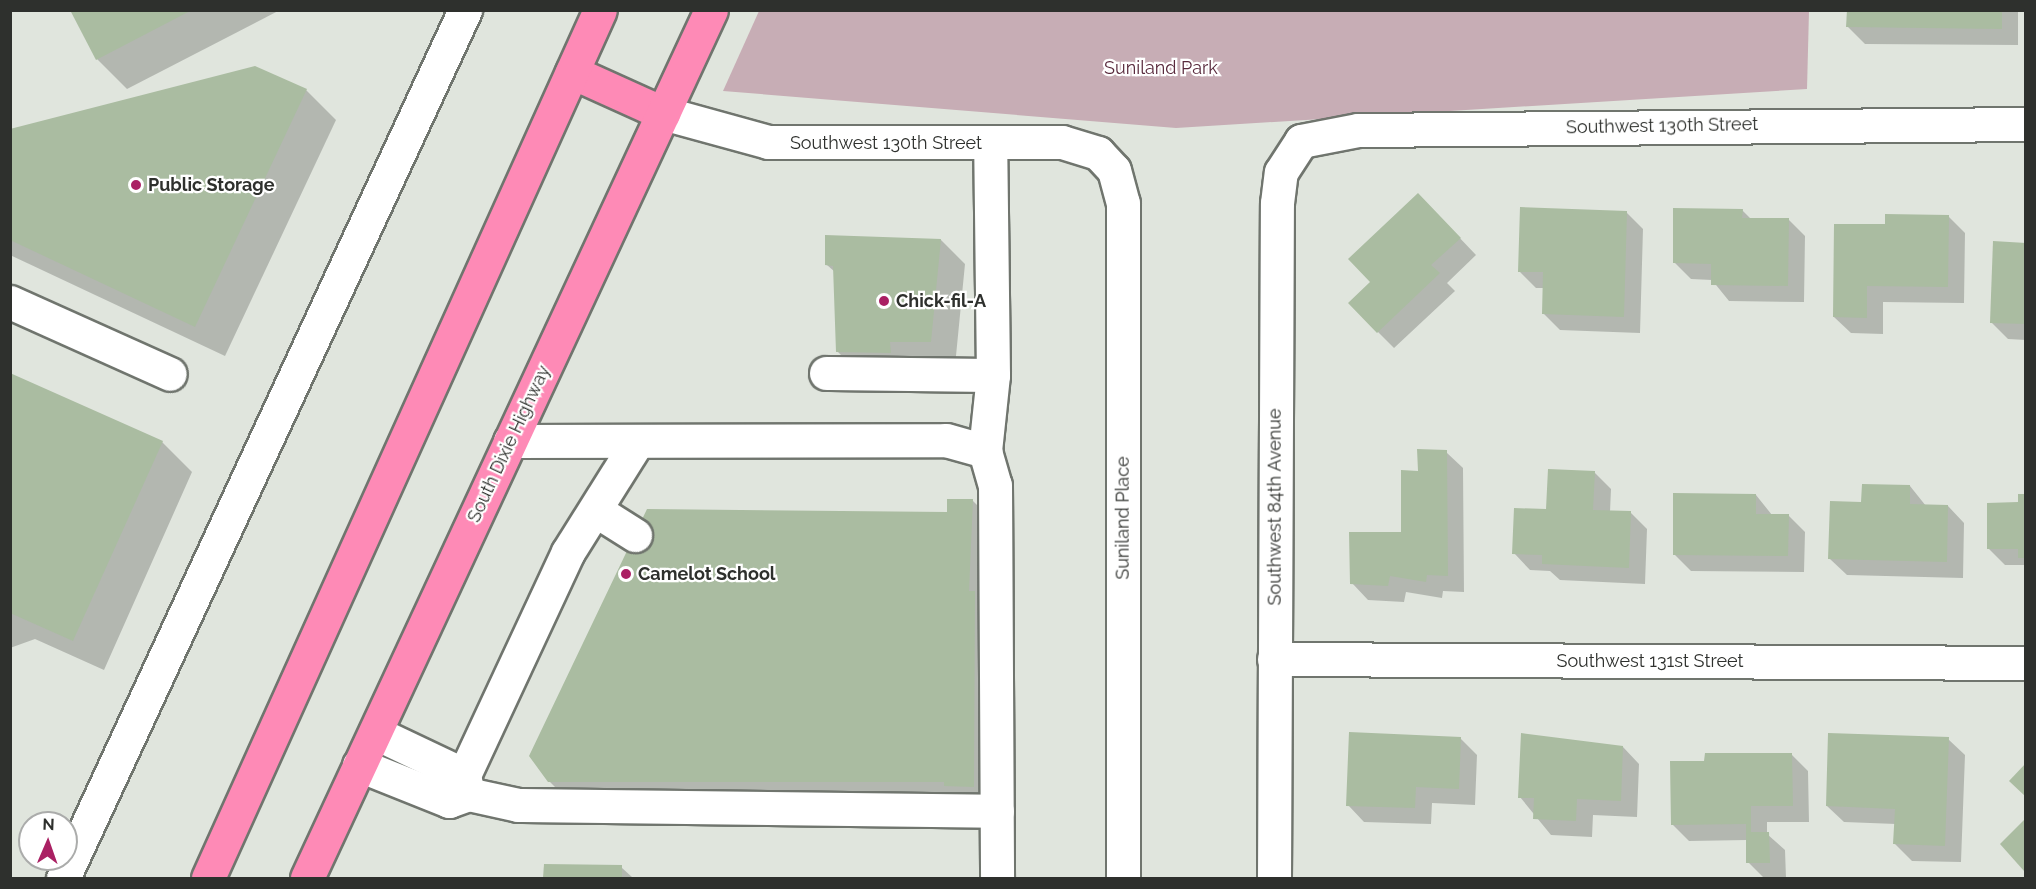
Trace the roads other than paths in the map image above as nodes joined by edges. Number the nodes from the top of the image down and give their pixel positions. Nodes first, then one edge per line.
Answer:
1 (465, 10) edge
2 (600, 10) edge
3 (711, 10) edge
4 (572, 72) junction
5 (663, 113) junction
6 (2025, 124) edge
7 (1300, 141) joint
8 (990, 143) junction
9 (1107, 161) joint
10 (10, 303) edge
11 (826, 373) dead end
12 (170, 374) dead end
13 (993, 375) junction
14 (510, 441) junction
15 (637, 442) junction
16 (985, 451) junction
17 (597, 511) junction
18 (635, 534) dead end
19 (1274, 659) junction
20 (2025, 663) edge
21 (376, 733) junction
22 (359, 765) junction
23 (466, 785) junction
24 (997, 811) junction
25 (63, 879) edge
26 (208, 879) edge
27 (307, 879) edge
28 (997, 879) edge
29 (1123, 879) edge
30 (1274, 879) edge

1 - 25 street
2 - 4 highway
3 - 5 highway, South Dixie Highway
4 - 5 highway
4 - 26 highway
5 - 8 street, Southwest 130th Street
5 - 14 highway, South Dixie Highway
6 - 7 street, Southwest 130th Street
7 - 19 street, Southwest 84th Avenue
8 - 9 street, Southwest 130th Street
8 - 13 street
9 - 29 street, Suniland Place
10 - 12 street
11 - 13 street
13 - 16 street
14 - 15 street
14 - 21 highway, South Dixie Highway
15 - 16 street
15 - 17 street
16 - 24 street
17 - 18 street
17 - 23 street
19 - 20 street, Southwest 131st Street
19 - 30 street, Southwest 84th Avenue
21 - 22 highway, South Dixie Highway
21 - 23 street
22 - 23 street
22 - 27 highway, South Dixie Highway
23 - 24 street
24 - 28 street

